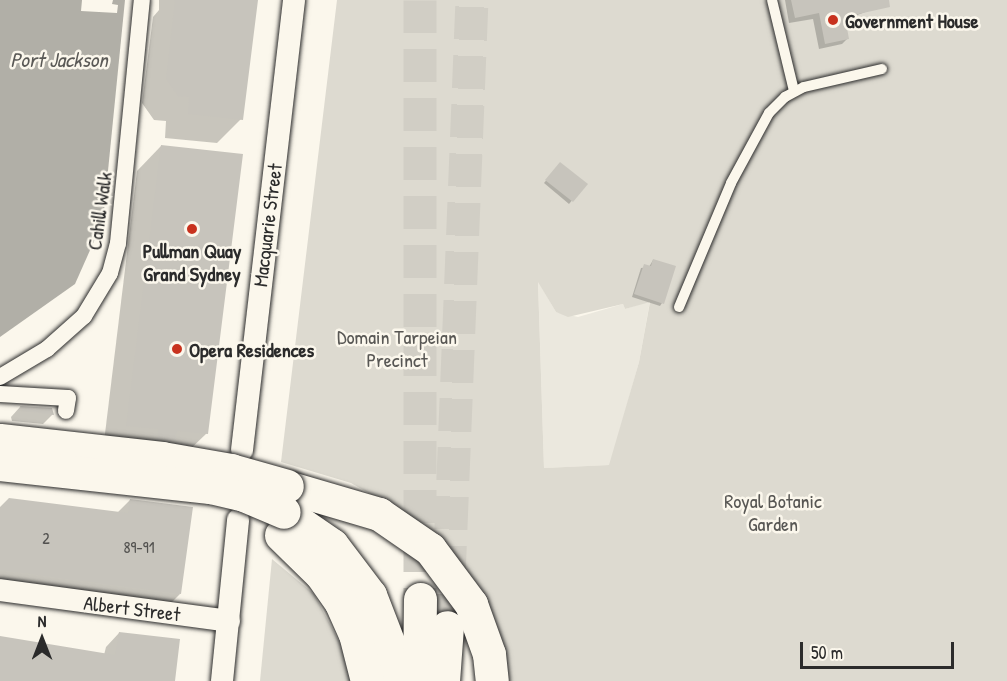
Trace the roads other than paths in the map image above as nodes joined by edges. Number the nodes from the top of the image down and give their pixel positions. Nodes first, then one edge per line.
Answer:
1 (142, 0) edge
2 (294, 0) edge
3 (772, 0) edge
4 (882, 69) dead end
5 (794, 91) junction
6 (679, 307) dead end
7 (0, 377) edge
8 (0, 393) edge
9 (66, 411) dead end
10 (0, 440) edge
11 (242, 450) dead end
12 (0, 464) edge
13 (287, 505) junction
14 (238, 520) dead end
15 (0, 590) edge
16 (420, 598) tunnel mouth
17 (229, 621) junction
18 (447, 627) tunnel mouth
19 (222, 681) edge
20 (367, 681) edge
21 (394, 681) edge
22 (419, 681) edge
23 (443, 681) edge
24 (472, 681) edge
25 (492, 681) edge

1 - 7 street, Cahill Walk
2 - 11 street, Macquarie Street
3 - 5 lane
4 - 5 lane
5 - 6 lane
8 - 9 street
10 - 13 highway, bridge
12 - 13 highway, bridge
13 - 20 highway
13 - 21 highway
13 - 24 highway
13 - 25 highway
14 - 17 street
15 - 17 street, Albert Street
16 - 22 highway
17 - 19 street
18 - 23 highway

